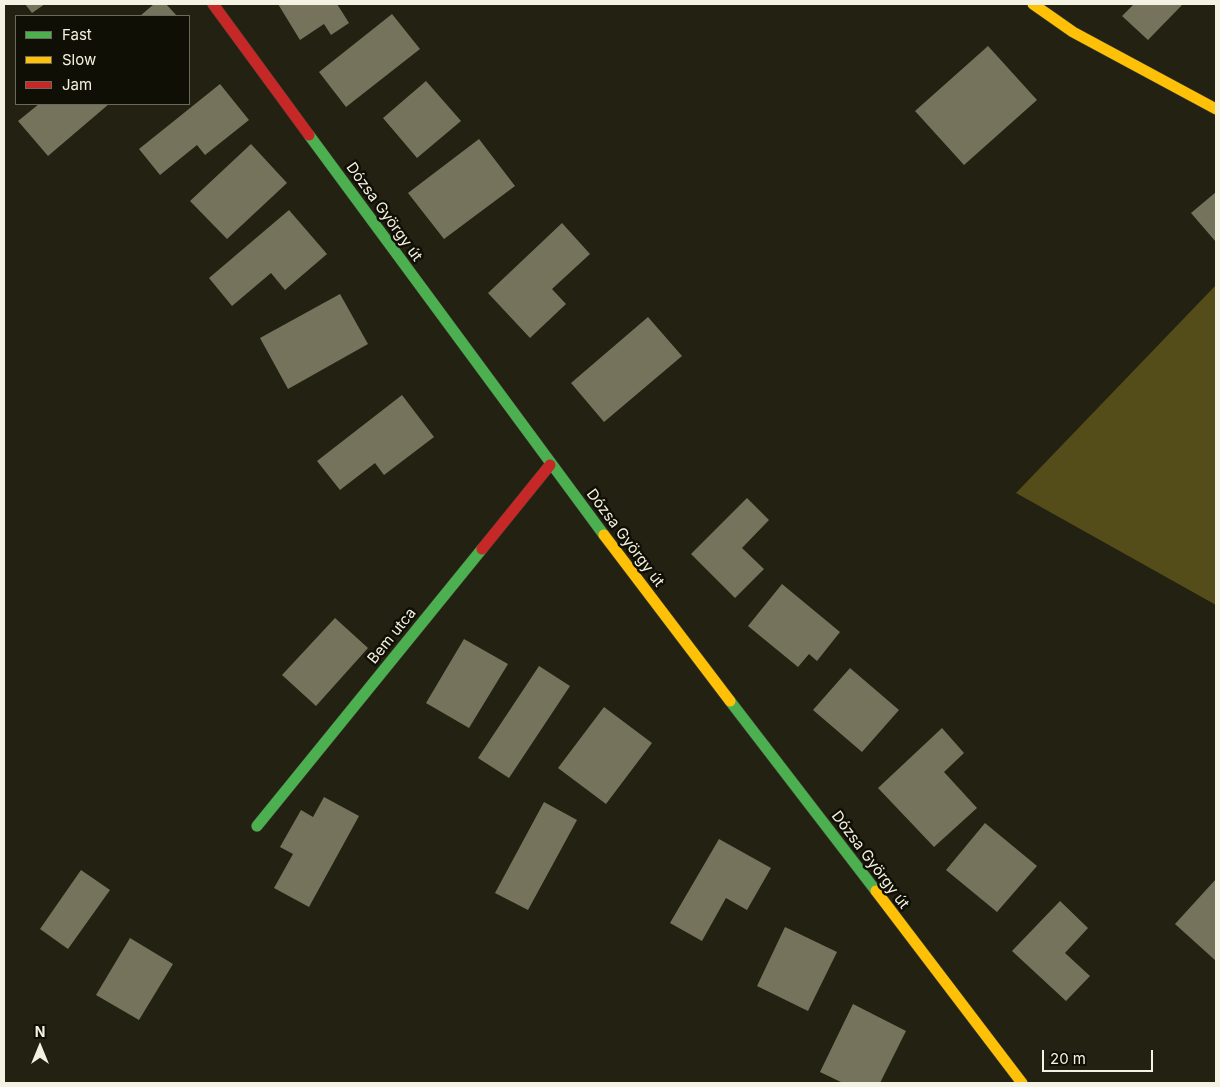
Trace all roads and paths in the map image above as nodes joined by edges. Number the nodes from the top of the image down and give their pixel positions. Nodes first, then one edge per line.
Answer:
1 (213, 4) edge
2 (1033, 4) edge
3 (1216, 108) edge
4 (550, 465) junction
5 (257, 826) dead end
6 (1022, 1083) edge

1 - 4 main road, Dózsa György út
2 - 3 main road
4 - 5 main road, Bem utca
4 - 6 main road, Dózsa György út

